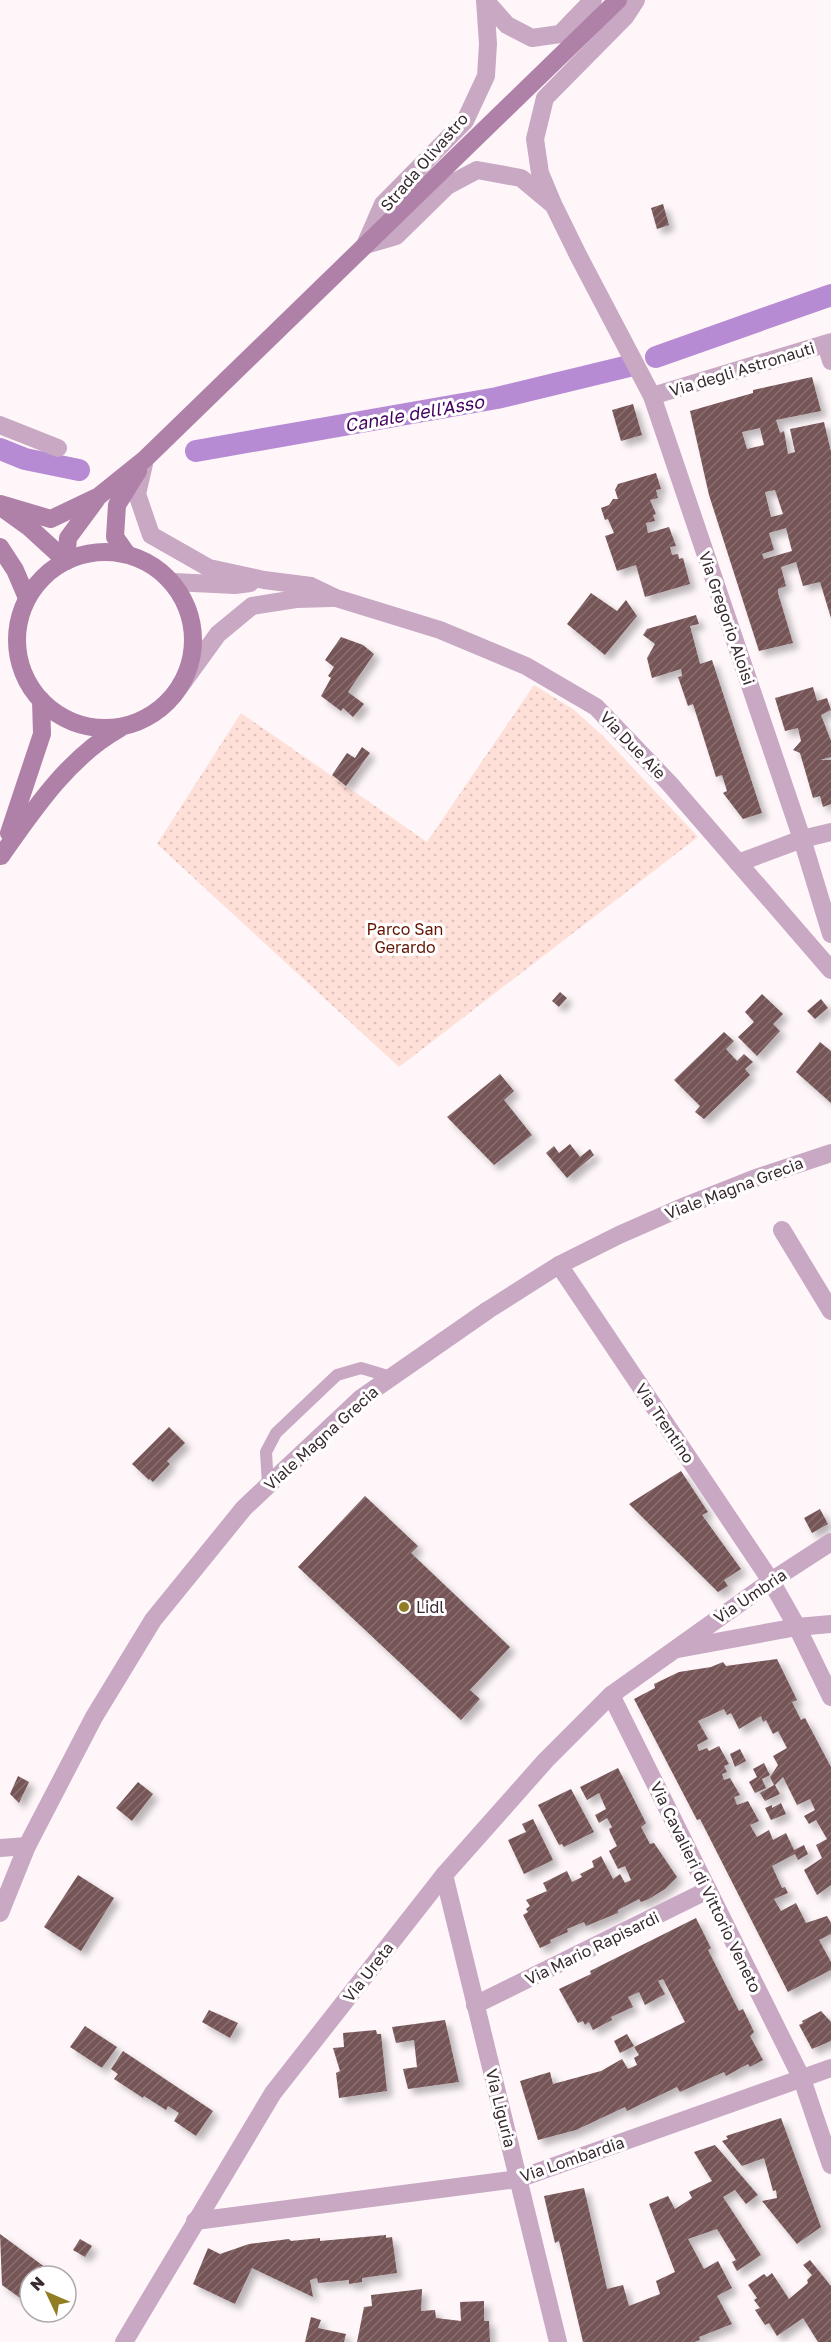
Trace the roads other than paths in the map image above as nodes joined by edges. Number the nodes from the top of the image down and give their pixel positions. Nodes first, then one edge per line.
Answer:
1 (485, 0) edge
2 (594, 0) edge
3 (618, 0) edge
4 (636, 0) edge
5 (553, 204) junction
6 (365, 245) junction
7 (829, 349) edge
8 (649, 388) junction
9 (0, 425) edge
10 (58, 448) dead end
11 (145, 459) junction
12 (99, 496) junction
13 (0, 505) edge
14 (0, 547) edge
15 (127, 554) junction
16 (66, 561) junction
17 (264, 580) junction
18 (173, 582) junction
19 (27, 598) junction
20 (336, 598) junction
21 (181, 685) junction
22 (41, 700) junction
23 (126, 726) junction
24 (831, 832) edge
25 (802, 839) junction
26 (1, 857) edge
27 (738, 863) junction
28 (831, 934) edge
29 (831, 970) edge
30 (828, 1152) edge
31 (782, 1230) dead end
32 (559, 1265) junction
33 (831, 1311) edge
34 (392, 1377) junction
35 (268, 1485) junction
36 (831, 1542) edge
37 (771, 1581) junction
38 (831, 1624) edge
39 (797, 1627) junction
40 (670, 1651) junction
41 (611, 1695) junction
42 (831, 1697) edge
43 (27, 1846) junction
44 (0, 1848) edge
45 (444, 1875) junction
46 (708, 1890) junction
47 (0, 1912) edge
48 (475, 2005) junction
49 (831, 2068) edge
50 (802, 2079) junction
51 (831, 2165) edge
52 (518, 2179) junction
53 (195, 2221) junction
54 (124, 2342) edge
55 (558, 2342) edge

1 - 2 street, Strada Olivastro
1 - 6 street, Strada Olivastro
3 - 6 main road
4 - 5 street, Strada Olivastro
5 - 6 street, Strada Olivastro
5 - 8 street, Strada Olivastro
6 - 11 main road
7 - 8 street, Via degli Astronauti
8 - 25 street, Via Gregorio Aloisi
9 - 10 street
11 - 12 main road
11 - 15 main road
11 - 17 street, Via Due Aie
12 - 13 main road
12 - 16 main road
13 - 16 main road
14 - 19 main road
15 - 16 main road
15 - 18 main road
16 - 19 main road
17 - 18 street, Via Due Aie
17 - 20 street, Via Due Aie
18 - 21 main road
19 - 22 main road
20 - 21 street, Via Due Aie
20 - 27 street, Via Due Aie
21 - 23 main road
22 - 23 main road
22 - 26 main road
23 - 26 main road
24 - 25 street
25 - 27 street
25 - 28 street, Via Gregorio Aloisi
27 - 29 street, Via Due Aie
30 - 32 street, Viale Magna Grecia
31 - 33 street
32 - 34 street, Viale Magna Grecia
32 - 37 street, Via Trentino
34 - 35 street, Viale Magna Grecia
34 - 35 lane
35 - 43 street, Viale Magna Grecia
36 - 37 street, Via Umbria
37 - 39 street, Via Trentino
37 - 40 street, Via Umbria
38 - 39 street
39 - 40 street
39 - 42 street, Via Trentino
40 - 41 street, Via Ureta
41 - 45 street, Via Ureta
41 - 46 street, Via Cavalieri di Vittorio Veneto
43 - 44 street
43 - 47 street, Viale Magna Grecia
45 - 48 street, Via Liguria
45 - 53 street, Via Ureta
46 - 48 street, Via Mario Rapisardi
46 - 50 street, Via Cavalieri di Vittorio Veneto
48 - 52 street, Via Liguria
49 - 50 street, Via Lombardia
50 - 51 street, Via Cavalieri di Vittorio Veneto
50 - 52 street, Via Lombardia
52 - 53 street, Via Lombardia
52 - 55 street, Via Liguria
53 - 54 street, Via Ureta

